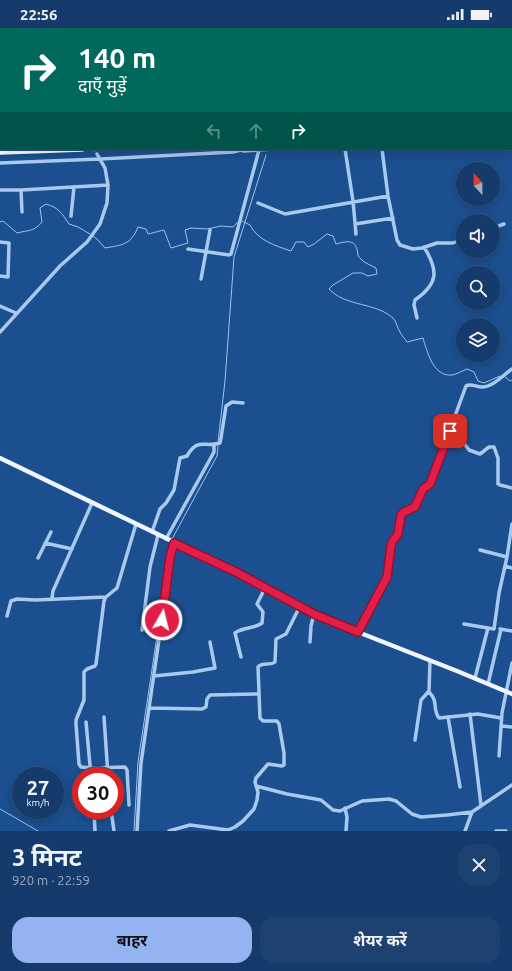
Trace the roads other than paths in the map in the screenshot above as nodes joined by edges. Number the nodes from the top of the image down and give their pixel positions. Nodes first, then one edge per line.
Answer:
1 (55, 150) edge
2 (243, 150) edge
3 (259, 150) joint
4 (346, 150) edge
5 (382, 150) edge
6 (0, 152) edge
7 (97, 154) tunnel mouth
8 (100, 159) junction
9 (0, 163) edge
10 (108, 185) junction
11 (74, 187) junction
12 (0, 190) edge
13 (21, 190) junction
14 (388, 196) junction
15 (353, 201) junction
16 (258, 203) dead end
17 (22, 212) dead end
18 (71, 216) dead end
19 (393, 218) junction
20 (355, 224) junction
21 (504, 224) dead end
22 (500, 225) edge
23 (210, 230) dead end
24 (356, 234) dead end
25 (0, 242) edge
26 (456, 242) edge
27 (424, 247) junction
28 (188, 249) dead end
29 (206, 251) junction
30 (0, 276) edge
31 (201, 279) dead end
32 (0, 306) edge
33 (16, 313) junction
34 (417, 318) dead end
35 (0, 332) edge
36 (512, 369) edge
37 (243, 403) dead end
38 (450, 431) junction
39 (214, 444) junction
40 (0, 458) edge
41 (512, 488) edge
42 (92, 503) junction
43 (136, 524) junction
44 (512, 524) edge
45 (51, 532) dead end
46 (152, 532) junction
47 (158, 535) junction
48 (511, 537) edge
49 (166, 539) junction
50 (45, 543) junction
51 (174, 543) junction
52 (72, 549) junction
53 (480, 550) dead end
54 (507, 557) junction
55 (38, 558) dead end
56 (505, 566) junction
57 (512, 568) edge
58 (265, 588) junction
59 (106, 597) junction
60 (52, 598) junction
61 (300, 606) junction
62 (314, 614) junction
63 (7, 616) dead end
64 (464, 624) dead end
65 (488, 628) junction
66 (494, 629) junction
67 (142, 630) dead end
68 (501, 630) junction
69 (512, 631) edge
70 (358, 632) junction
71 (210, 642) dead end
72 (310, 642) dead end
73 (241, 657) dead end
74 (430, 661) junction
75 (512, 663) edge
76 (154, 676) junction
77 (475, 678) junction
78 (488, 684) junction
79 (505, 691) junction
80 (429, 692) junction
81 (258, 694) junction
82 (512, 694) edge
83 (149, 708) junction
84 (470, 714) junction
85 (104, 717) dead end
86 (448, 718) junction
87 (501, 718) junction
88 (86, 722) dead end
89 (501, 726) junction
90 (512, 727) edge
91 (415, 740) dead end
92 (499, 756) dead end
93 (82, 767) edge
94 (90, 767) edge
95 (107, 767) edge
96 (124, 767) edge
97 (512, 785) edge
98 (256, 786) junction
99 (460, 787) dead end
100 (129, 805) dead end
101 (481, 805) junction
102 (346, 808) junction
103 (472, 812) junction
104 (94, 819) edge
105 (113, 819) edge
106 (95, 831) edge
107 (114, 831) edge
108 (137, 831) edge
109 (169, 831) edge
110 (346, 831) edge
111 (465, 831) edge
112 (496, 831) edge
113 (506, 831) edge

1 - 6 highway
2 - 3 street
2 - 8 street
3 - 29 street
4 - 15 street
5 - 14 street
7 - 8 street
8 - 9 street
8 - 10 street
10 - 11 street
10 - 33 street
11 - 13 street
11 - 18 street
12 - 13 street
13 - 17 street
14 - 15 street
14 - 19 street
15 - 16 street
15 - 20 street
19 - 20 street
19 - 27 street
20 - 24 street
21 - 22 street
23 - 29 street
25 - 30 street
26 - 27 street
27 - 34 street
28 - 29 street
29 - 31 street
32 - 33 street
33 - 35 street
36 - 38 street
37 - 39 street
38 - 41 street
38 - 70 street
39 - 46 street
39 - 49 street
40 - 42 main road
42 - 43 main road
42 - 52 street
43 - 46 main road
43 - 59 street
44 - 48 street
45 - 50 street
46 - 47 main road
47 - 49 main road
47 - 67 street
48 - 54 street
49 - 51 main road
50 - 52 street
50 - 55 street
51 - 58 main road
51 - 76 street
52 - 60 street
53 - 54 street
54 - 56 street
56 - 57 street
56 - 66 street
58 - 61 main road
58 - 73 street
59 - 60 street
59 - 93 street
60 - 63 street
61 - 62 main road
61 - 81 street
62 - 70 main road
62 - 72 street
64 - 65 street
65 - 66 street
65 - 77 street
66 - 68 street
68 - 69 street
68 - 78 street
70 - 74 main road
71 - 76 street
74 - 77 main road
74 - 80 street
75 - 79 street
76 - 83 street
77 - 78 main road
78 - 79 main road
79 - 82 main road
79 - 87 street
80 - 86 street
80 - 91 street
81 - 83 street
81 - 98 street
83 - 108 street
84 - 86 street
84 - 87 street
84 - 101 street
85 - 95 street
86 - 99 street
87 - 89 street
88 - 94 street
89 - 90 street
89 - 92 street
96 - 100 street
97 - 101 street
98 - 102 street
98 - 109 street
101 - 103 street
102 - 103 street
102 - 110 street
103 - 111 street
104 - 106 street
105 - 107 street
112 - 113 street

